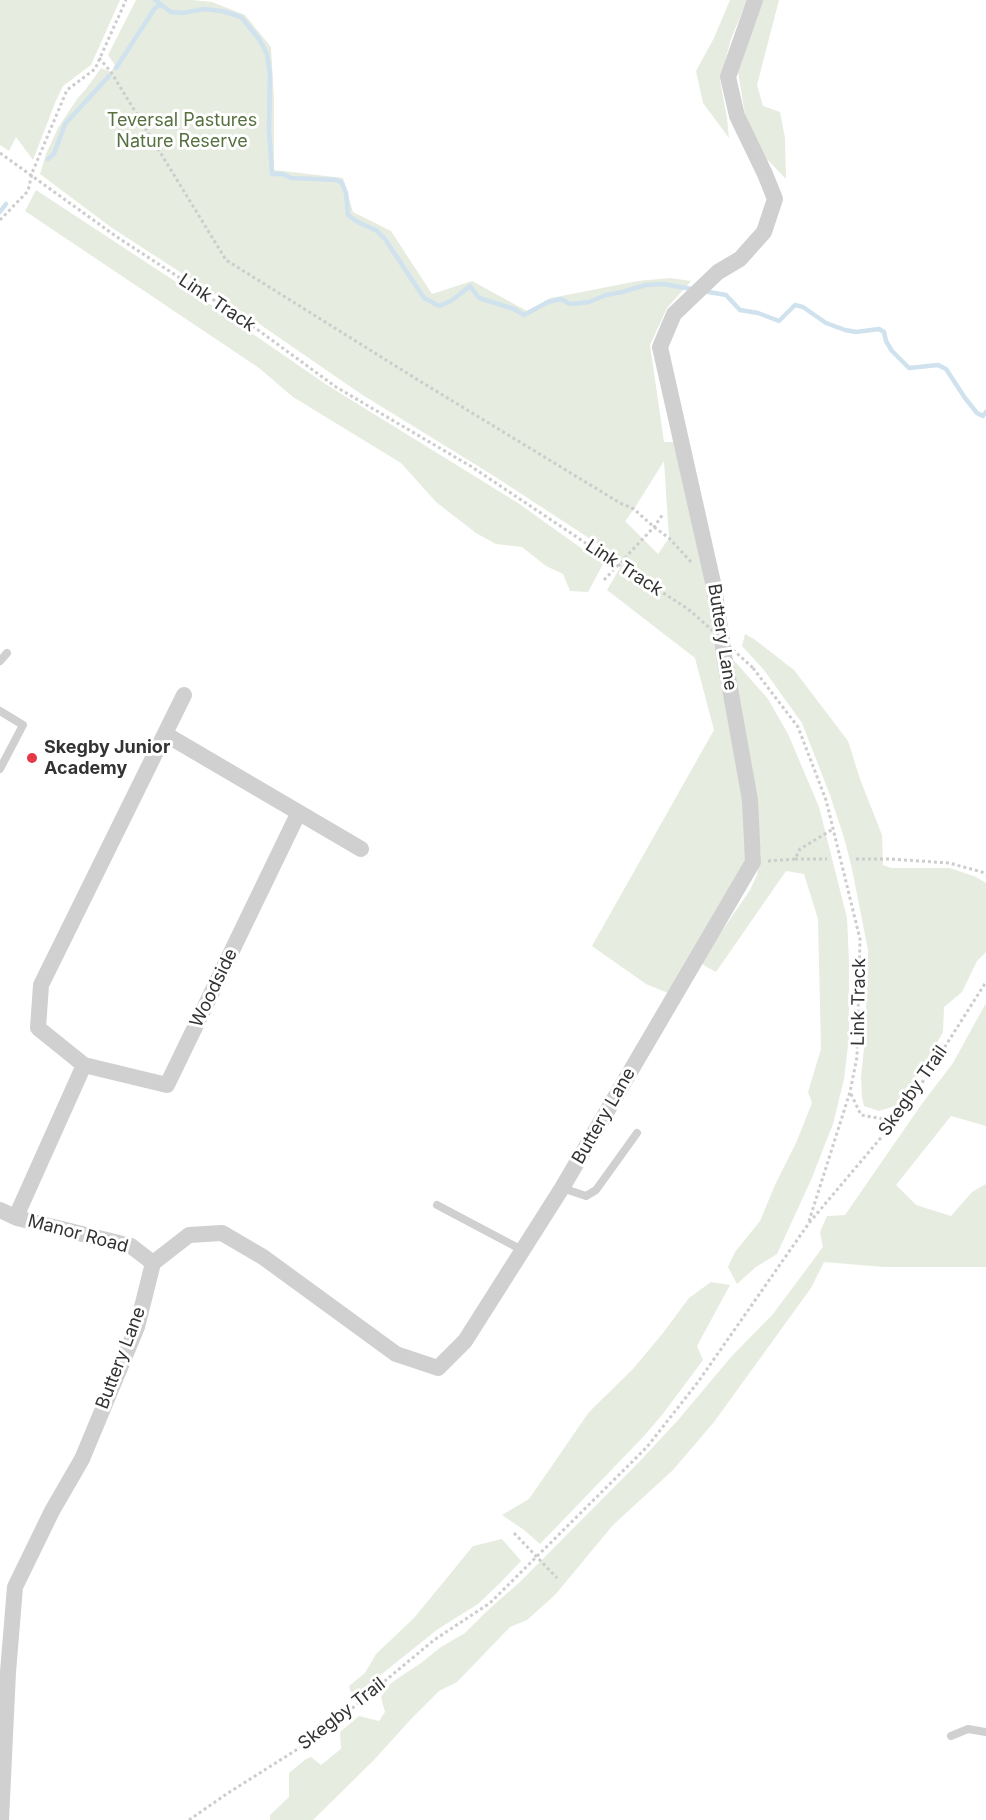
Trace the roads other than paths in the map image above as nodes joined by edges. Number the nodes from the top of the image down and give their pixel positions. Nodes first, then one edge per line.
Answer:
1 (755, 0) edge
2 (6, 653) dead end
3 (0, 661) edge
4 (184, 695) dead end
5 (0, 711) edge
6 (165, 734) junction
7 (0, 769) edge
8 (298, 814) junction
9 (362, 849) dead end
10 (84, 1065) junction
11 (637, 1132) dead end
12 (562, 1188) junction
13 (437, 1205) dead end
14 (0, 1210) edge
15 (17, 1218) junction
16 (522, 1250) junction
17 (153, 1263) junction
18 (986, 1732) edge
19 (951, 1736) dead end
20 (1, 1820) edge

1 - 12 street, Buttery Lane
2 - 3 lane
4 - 6 street, Woodside
5 - 7 lane
6 - 8 street
6 - 10 street, Woodside
8 - 9 street
8 - 10 street, Woodside
10 - 15 street
11 - 12 lane
12 - 16 street, Buttery Lane
13 - 16 lane
14 - 15 street, Manor Road
15 - 17 street, Manor Road
16 - 17 street, Buttery Lane
17 - 20 street, Buttery Lane
18 - 19 lane

